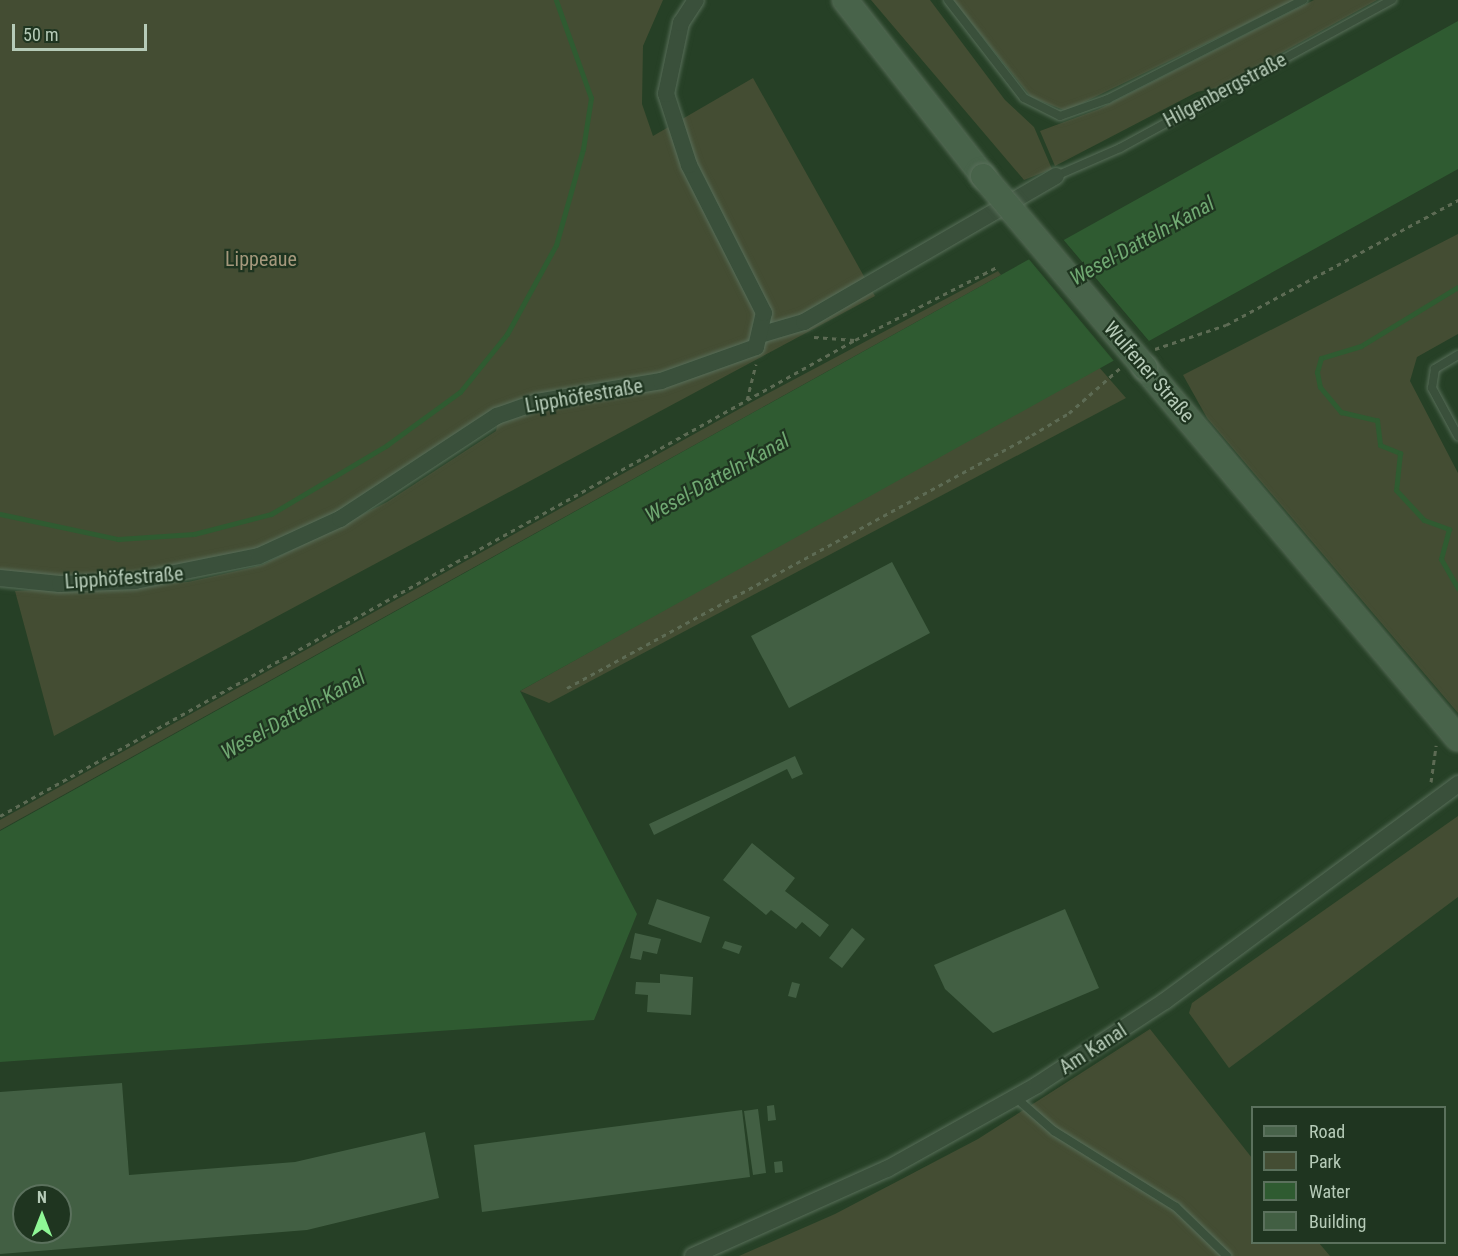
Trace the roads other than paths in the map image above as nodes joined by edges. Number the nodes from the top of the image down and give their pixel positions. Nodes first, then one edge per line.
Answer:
1 (696, 0) edge
2 (845, 0) edge
3 (948, 0) edge
4 (1303, 0) edge
5 (1392, 0) edge
6 (1056, 176) joint
7 (763, 334) junction
8 (1458, 355) edge
9 (1458, 436) edge
10 (0, 578) edge
11 (1456, 735) edge
12 (1458, 784) edge
13 (1015, 1097) junction
14 (693, 1256) edge
15 (1227, 1256) edge

1 - 7 street
2 - 11 main road, Wulfener Straße, bridge
3 - 4 lane
5 - 6 lane, Hilgenbergstraße
6 - 7 street
7 - 10 street, Lipphöfestraße
8 - 9 lane
12 - 13 street, Am Kanal
13 - 14 street, Am Kanal
13 - 15 lane

